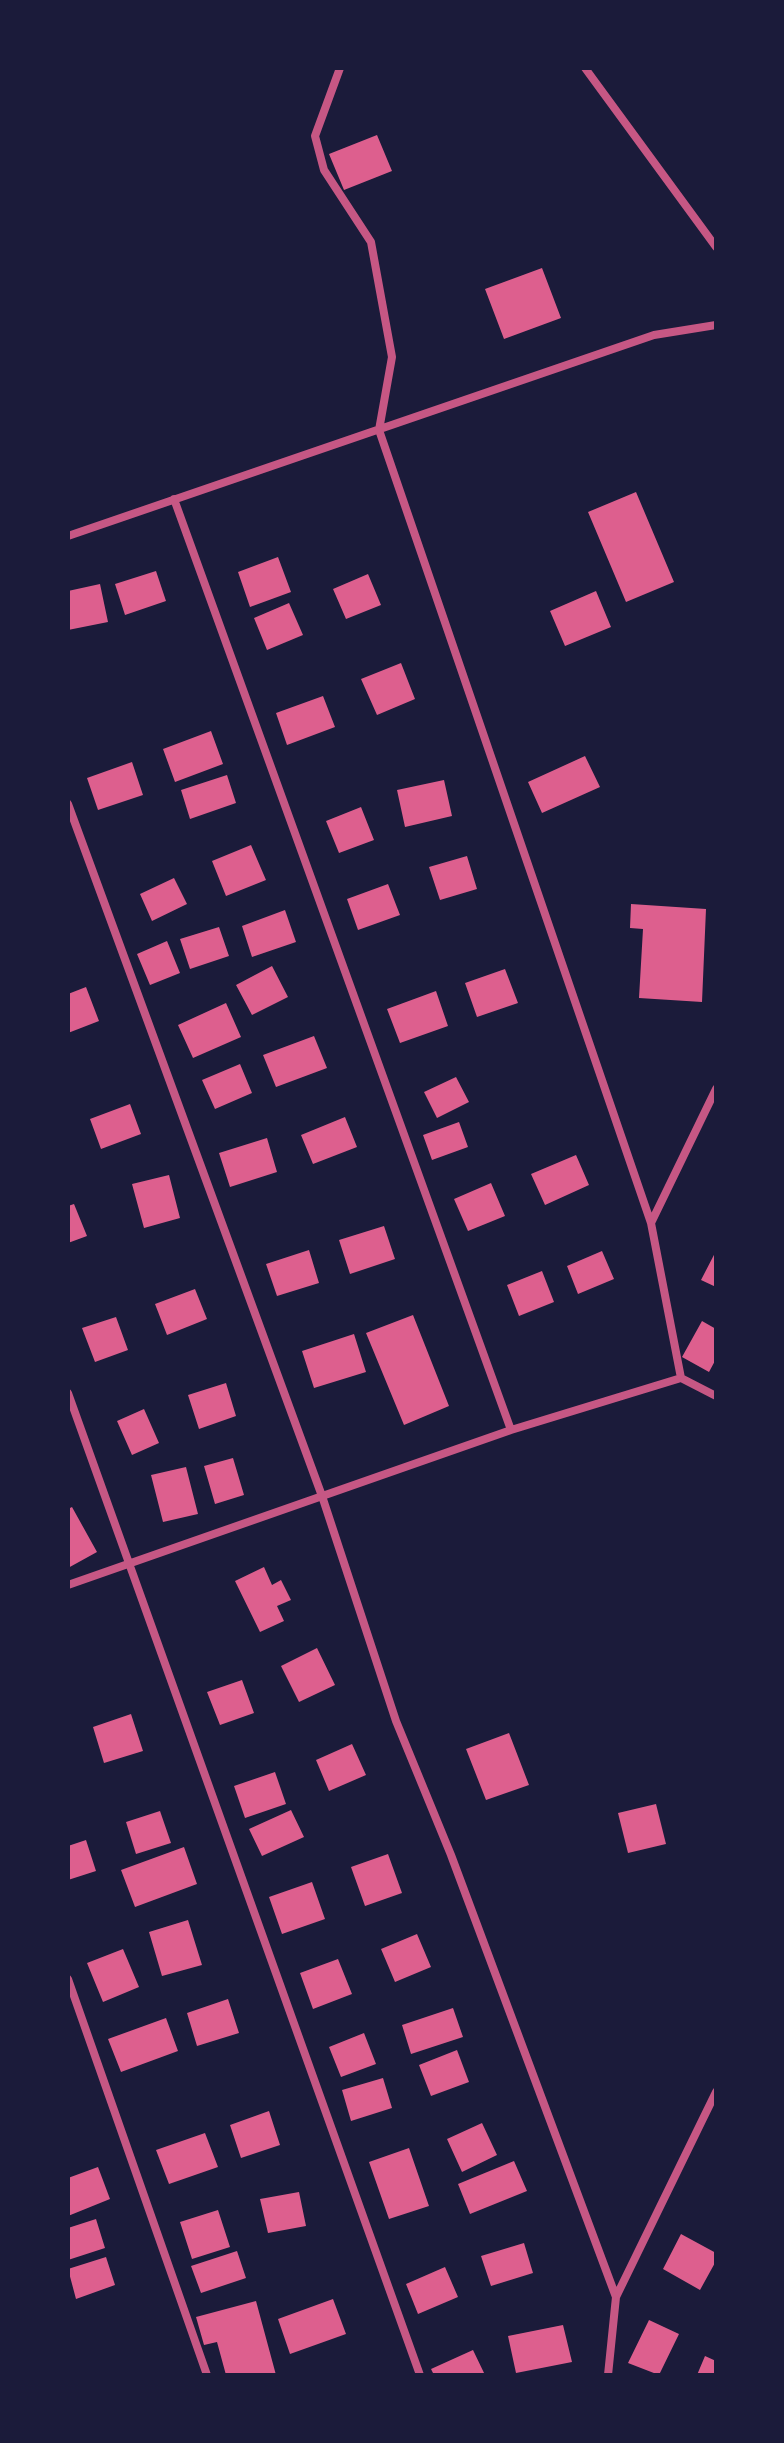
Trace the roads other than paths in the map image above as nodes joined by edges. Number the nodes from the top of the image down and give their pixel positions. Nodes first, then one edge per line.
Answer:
1 (340, 68) edge
2 (585, 68) edge
3 (716, 247) edge
4 (716, 325) edge
5 (379, 430) junction
6 (174, 499) junction
7 (68, 536) edge
8 (68, 804) edge
9 (716, 1089) edge
10 (651, 1223) junction
11 (681, 1378) junction
12 (68, 1393) edge
13 (716, 1396) edge
14 (511, 1430) junction
15 (322, 1496) junction
16 (129, 1564) junction
17 (68, 1585) edge
18 (68, 1979) edge
19 (716, 2092) edge
20 (616, 2297) junction
21 (207, 2375) edge
22 (420, 2375) edge
23 (608, 2375) edge

1 - 5 street
2 - 3 street
4 - 5 street
5 - 6 street
5 - 10 street
6 - 7 street
6 - 14 street
8 - 15 street
9 - 10 street
10 - 11 street
11 - 13 street
11 - 14 street
12 - 16 street
14 - 15 street
15 - 16 street
15 - 20 street
16 - 17 street
16 - 22 street
18 - 21 street
19 - 20 street
20 - 23 street

